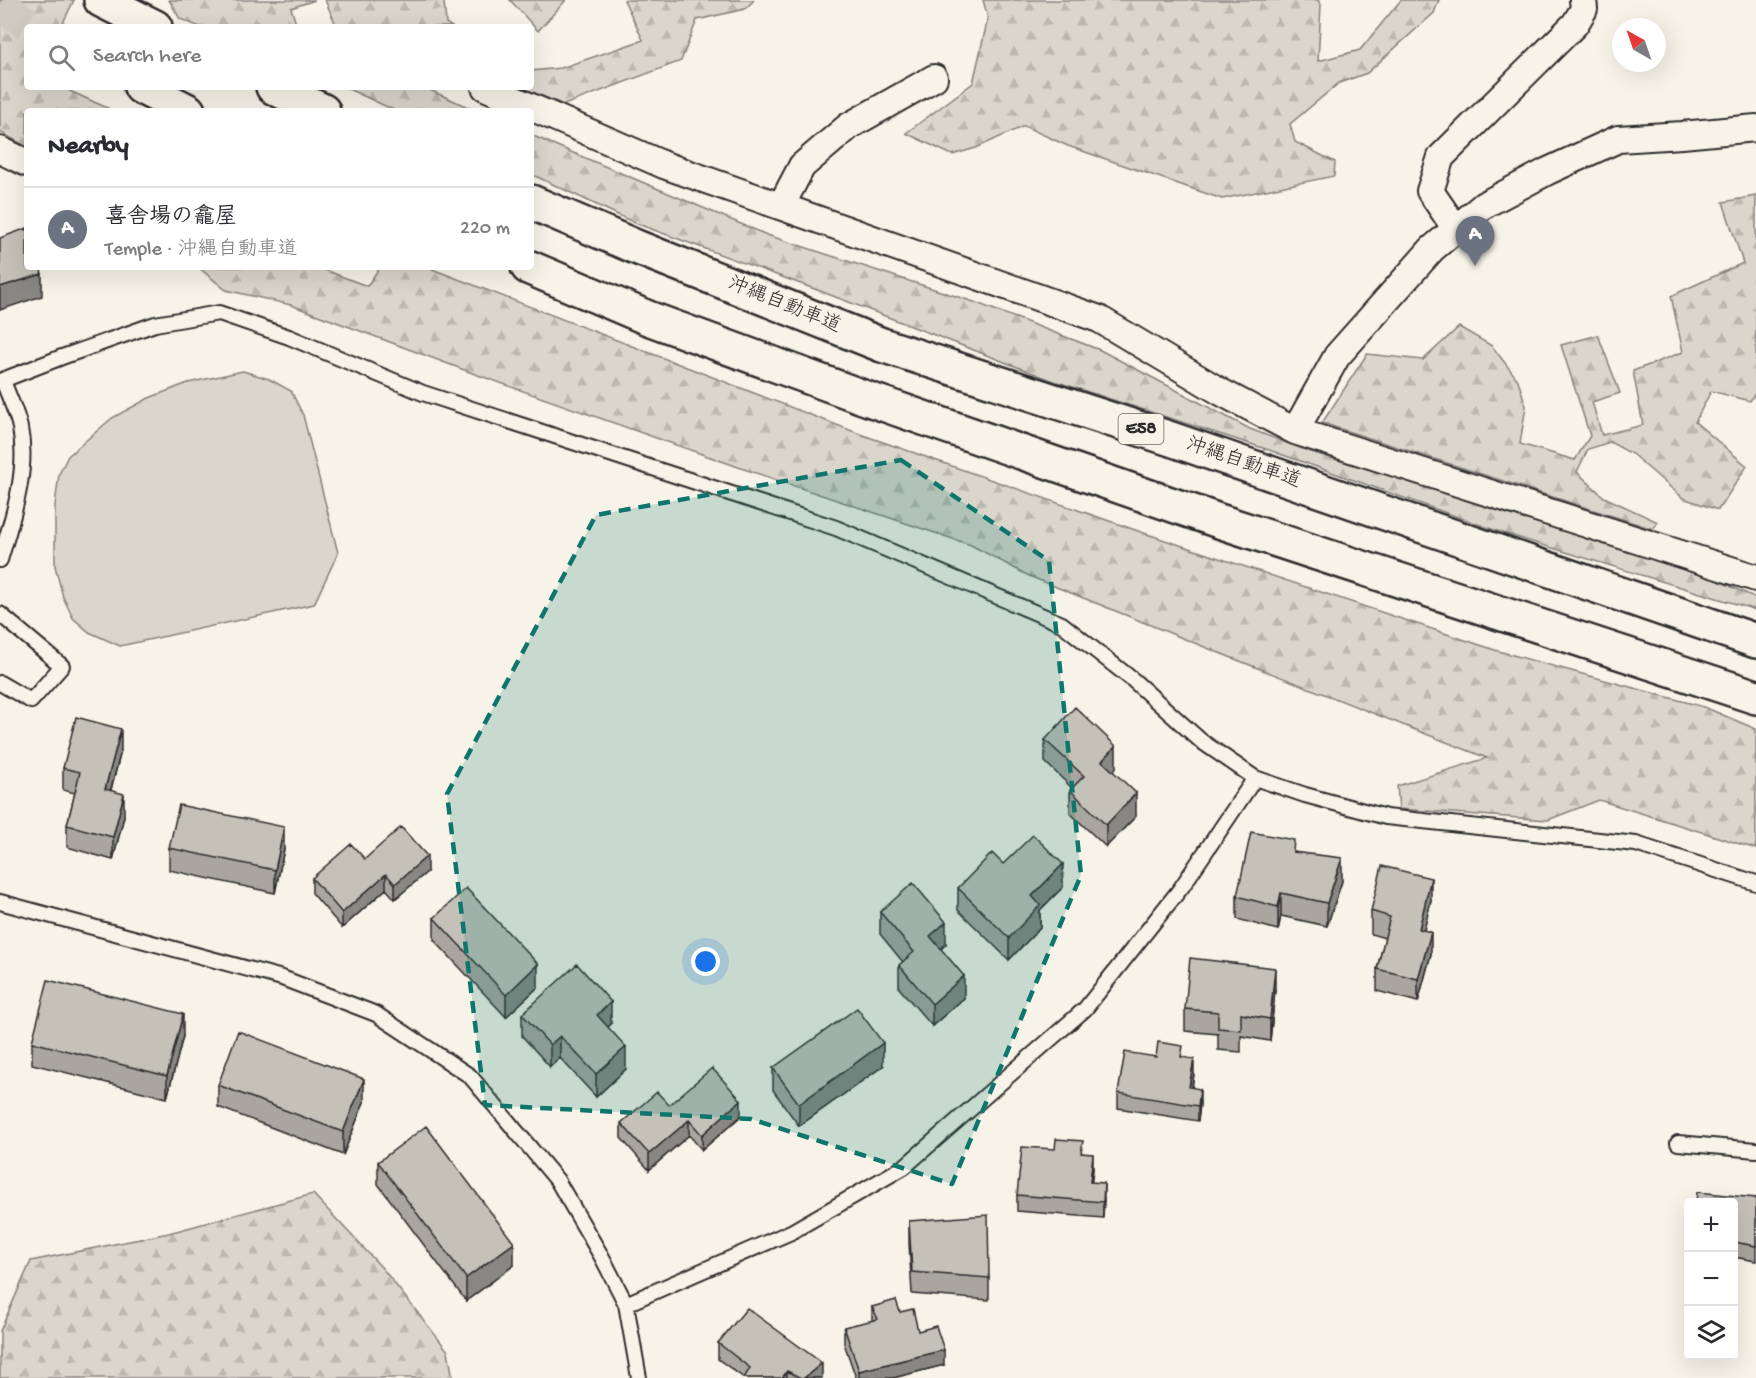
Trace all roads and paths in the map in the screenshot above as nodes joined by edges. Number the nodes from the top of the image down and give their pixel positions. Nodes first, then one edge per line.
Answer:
1 (102, 0) edge
2 (1583, 0) edge
3 (149, 24) edge
4 (934, 78) dead end
5 (147, 90) edge
6 (279, 90) edge
7 (492, 90) edge
8 (182, 108) edge
9 (317, 108) edge
10 (533, 108) edge
11 (534, 108) edge
12 (1756, 128) edge
13 (0, 150) edge
14 (24, 162) edge
15 (534, 203) edge
16 (781, 206) junction
17 (1456, 228) junction
18 (534, 270) edge
19 (1, 381) edge
20 (1295, 431) junction
21 (0, 560) edge
22 (1756, 578) edge
23 (0, 614) edge
24 (1756, 641) edge
25 (0, 683) edge
26 (1756, 697) edge
27 (1254, 778) junction
28 (1756, 882) edge
29 (0, 902) edge
30 (1678, 1143) dead end
31 (1756, 1150) edge
32 (626, 1304) junction
33 (639, 1378) edge

1 - 3 highway
2 - 17 street
4 - 16 street
5 - 8 highway
6 - 9 highway
7 - 10 street
11 - 16 street
12 - 17 street
13 - 14 street
15 - 24 highway, 沖縄自動車道 / E58
16 - 20 street
17 - 20 street
18 - 26 highway
19 - 21 lane
19 - 27 lane
20 - 22 street
23 - 25 lane
27 - 28 lane
27 - 32 lane
29 - 32 lane
30 - 31 lane
32 - 33 lane

